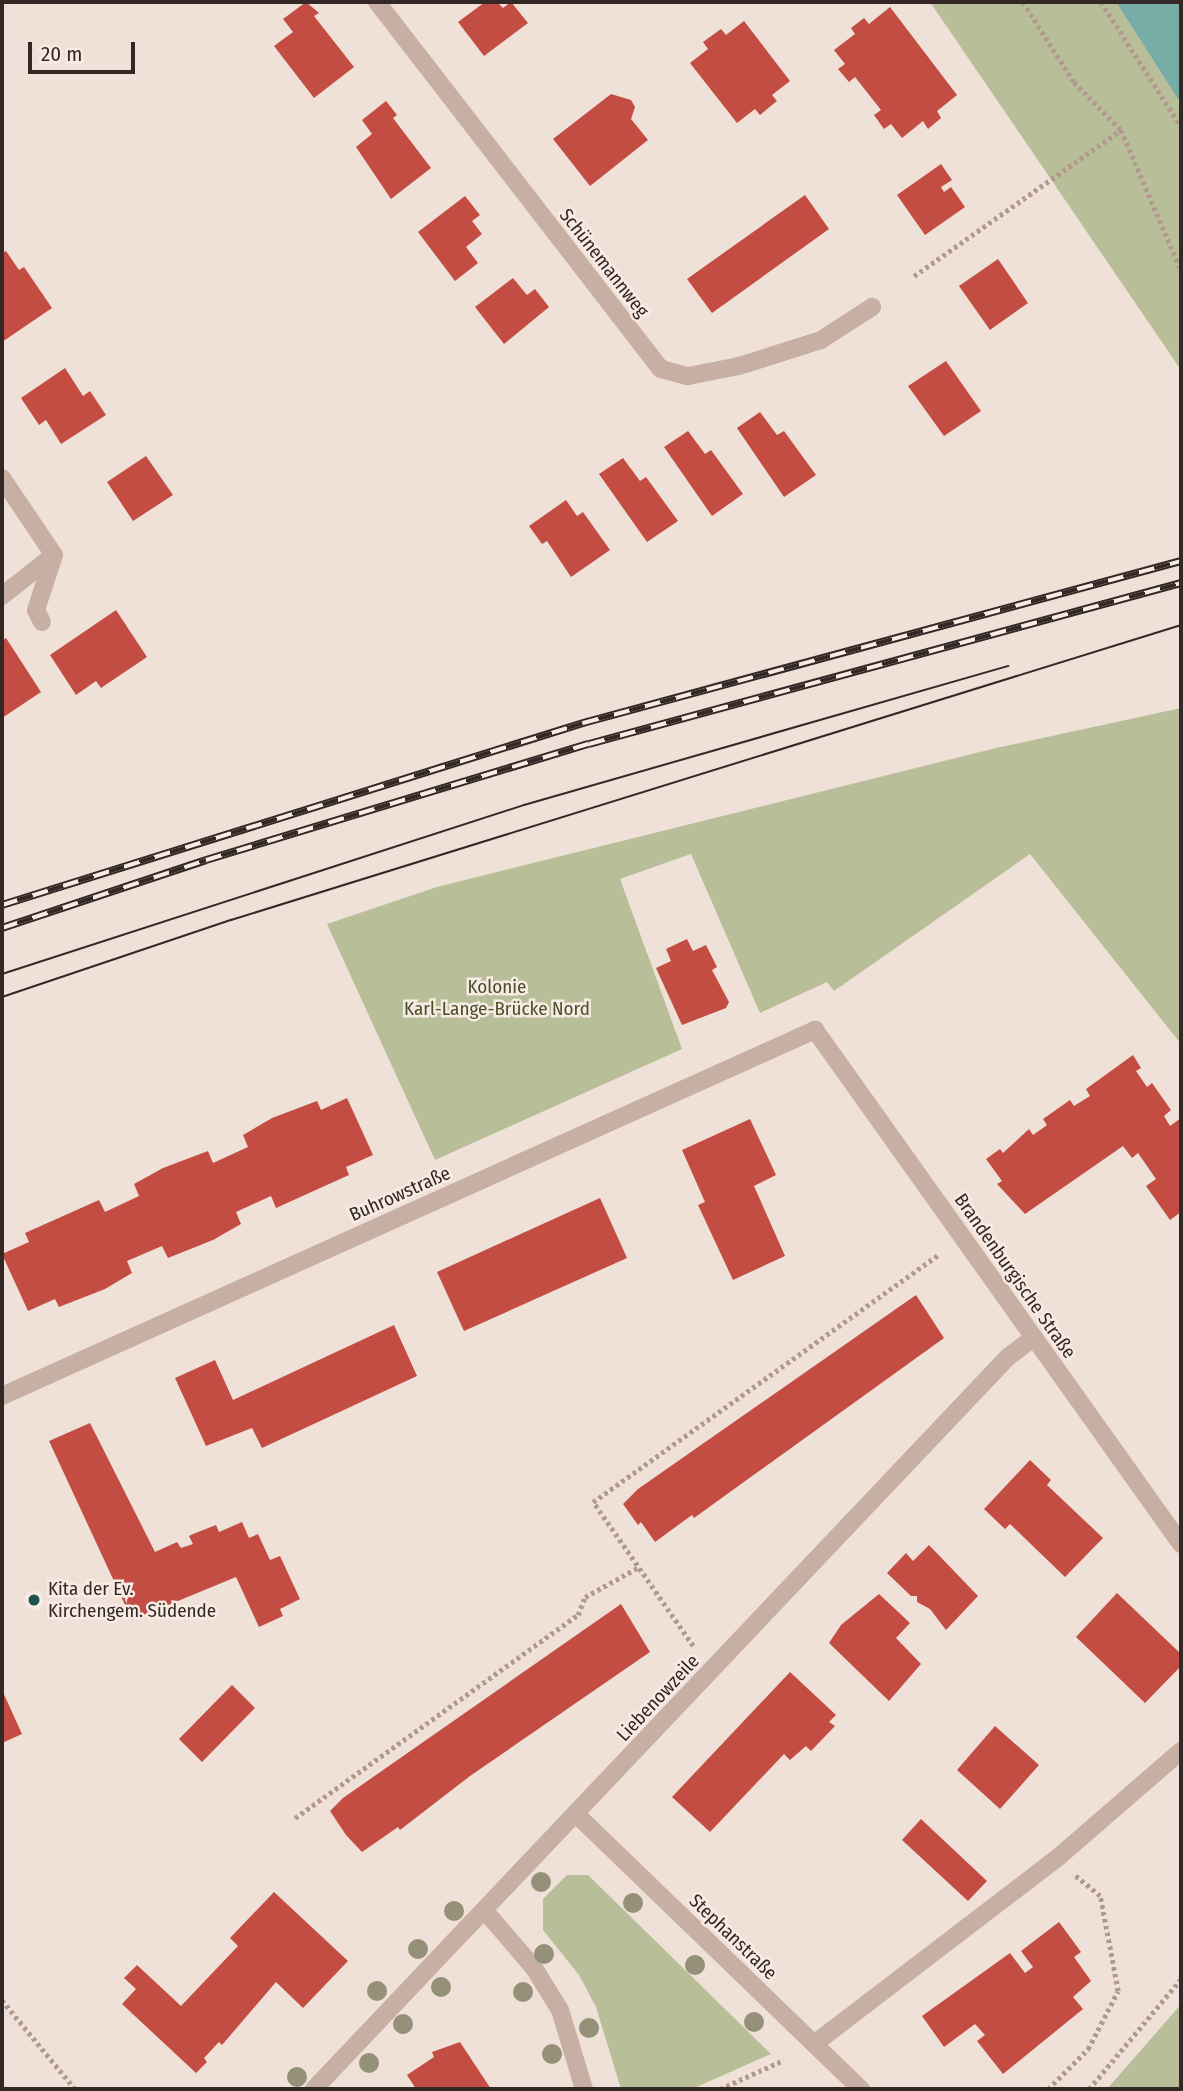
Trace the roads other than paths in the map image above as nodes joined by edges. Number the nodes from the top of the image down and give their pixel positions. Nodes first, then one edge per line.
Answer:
1 (377, 2) edge
2 (872, 307) dead end
3 (2, 478) edge
4 (54, 555) junction
5 (2, 596) edge
6 (42, 622) dead end
7 (815, 1030) joint
8 (1033, 1338) junction
9 (2, 1396) edge
10 (1181, 1545) edge
11 (1181, 1751) edge
12 (577, 1815) junction
13 (485, 1911) junction
14 (814, 2044) junction
15 (314, 2089) edge
16 (584, 2089) edge
17 (861, 2089) edge

1 - 2 street, Schünemannweg
3 - 4 street
4 - 5 street
4 - 6 street
7 - 8 street, Brandenburgische Straße
7 - 9 street, Buhrowstraße
8 - 10 street, Brandenburgische Straße
8 - 12 street, Liebenowzeile
11 - 14 street
12 - 13 street, Liebenowzeile
12 - 14 street, Stephanstraße
13 - 15 street, Liebenowzeile
13 - 16 street
14 - 17 street, Stephanstraße

